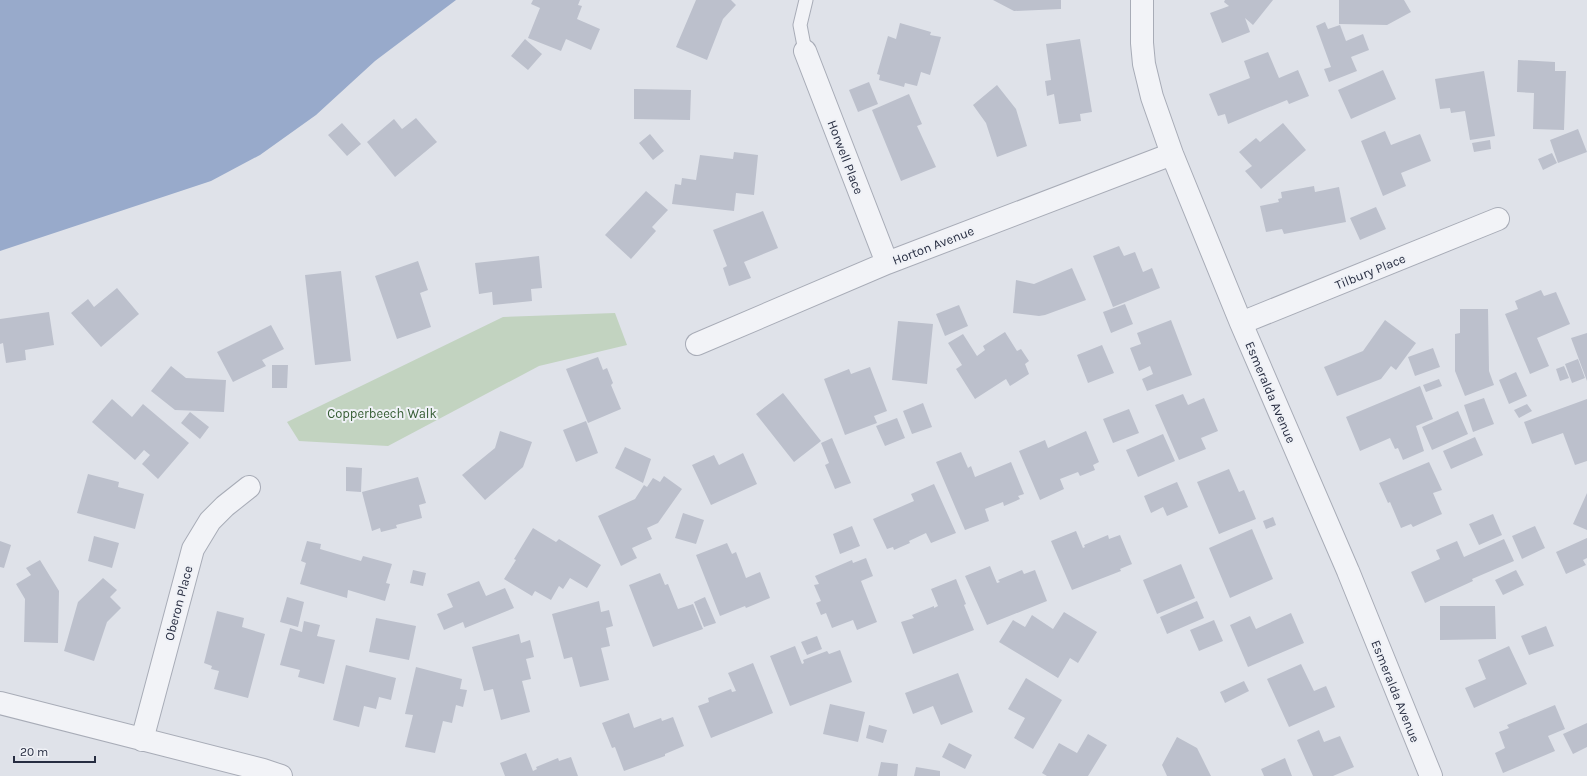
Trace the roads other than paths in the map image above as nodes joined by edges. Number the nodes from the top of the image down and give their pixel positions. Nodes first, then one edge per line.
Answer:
1 (806, 0) edge
2 (1142, 0) edge
3 (805, 51) joint
4 (1172, 154) junction
5 (1498, 219) dead end
6 (887, 263) junction
7 (1241, 323) junction
8 (697, 344) dead end
9 (249, 487) dead end
10 (0, 703) edge
11 (142, 740) junction
12 (281, 776) edge
13 (1431, 776) edge

1 - 3 lane
2 - 4 street, Esmeralda Avenue
3 - 6 street, Horwell Place
4 - 6 street, Horton Avenue
4 - 7 street, Esmeralda Avenue
5 - 7 street, Tilbury Place
6 - 8 street, Horton Avenue
7 - 13 street, Esmeralda Avenue
9 - 11 street, Oberon Place
10 - 11 street
11 - 12 street

